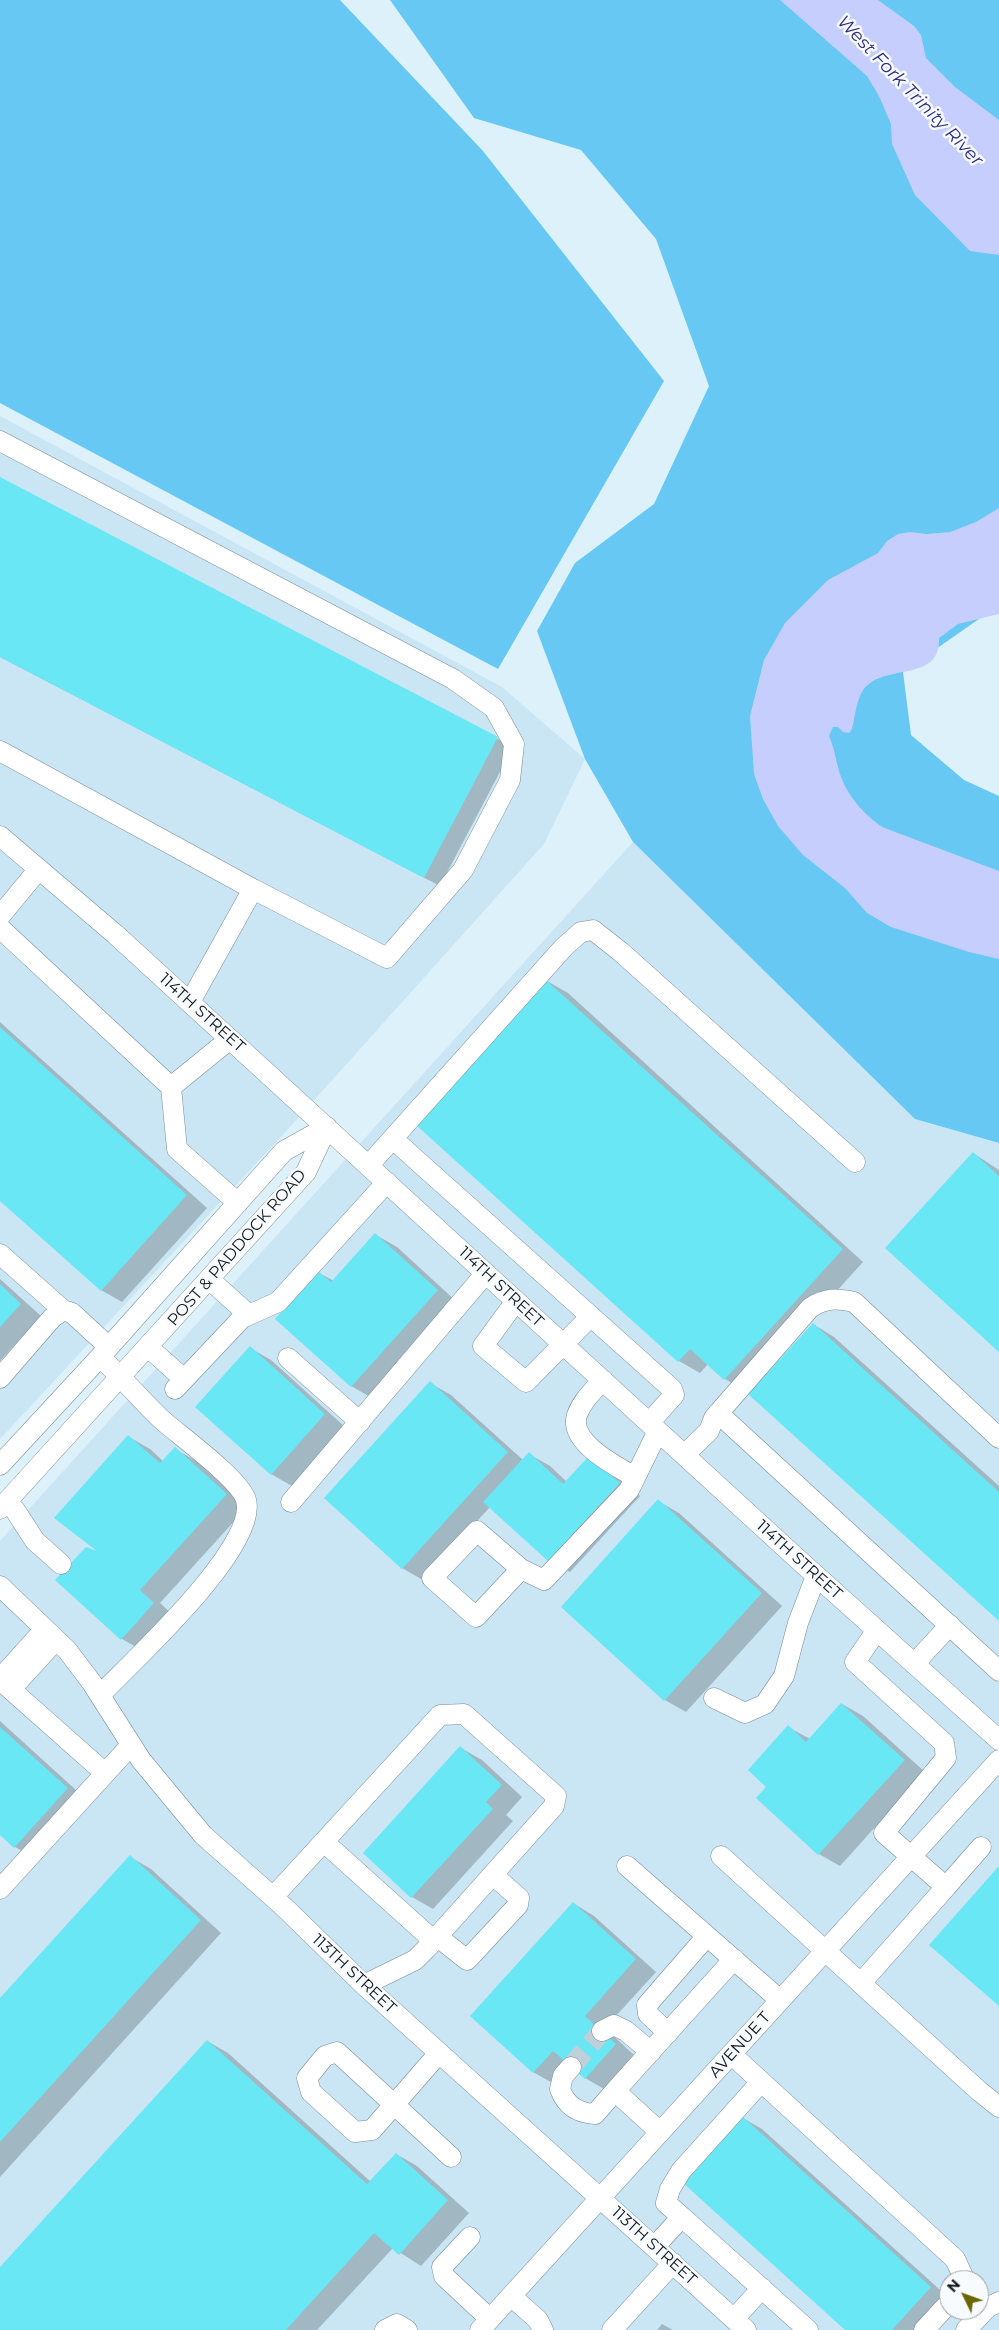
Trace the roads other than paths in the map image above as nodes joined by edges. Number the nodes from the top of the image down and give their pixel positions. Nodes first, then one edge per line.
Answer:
1 (0, 441) edge
2 (0, 751) edge
3 (0, 836) edge
4 (39, 869) junction
5 (253, 890) junction
6 (0, 916) edge
7 (0, 928) edge
8 (190, 1002) junction
9 (230, 1039) junction
10 (171, 1087) junction
11 (327, 1128) junction
12 (392, 1139) junction
13 (855, 1162) dead end
14 (368, 1166) junction
15 (387, 1182) junction
16 (238, 1203) junction
17 (0, 1254) edge
18 (486, 1273) junction
19 (210, 1280) junction
20 (516, 1301) junction
21 (62, 1310) junction
22 (249, 1315) junction
23 (591, 1316) junction
24 (564, 1345) junction
25 (149, 1348) junction
26 (105, 1352) junction
27 (288, 1358) dead end
28 (123, 1377) junction
29 (0, 1378) edge
30 (603, 1380) junction
31 (718, 1413) junction
32 (360, 1422) junction
33 (653, 1427) junction
34 (999, 1438) edge
35 (684, 1455) junction
36 (0, 1465) edge
37 (635, 1477) junction
38 (291, 1502) dead end
39 (3, 1506) edge
40 (61, 1564) dead end
41 (520, 1569) dead end
42 (816, 1576) junction
43 (0, 1586) edge
44 (950, 1625) junction
45 (877, 1630) junction
46 (51, 1634) junction
47 (914, 1664) junction
48 (999, 1671) edge
49 (4, 1683) edge
50 (100, 1695) junction
51 (714, 1698) dead end
52 (999, 1740) edge
53 (132, 1745) junction
54 (999, 1760) edge
55 (105, 1773) junction
56 (324, 1842) junction
57 (981, 1847) dead end
58 (721, 1856) dead end
59 (910, 1857) junction
60 (627, 1866) dead end
61 (493, 1875) junction
62 (946, 1887) junction
63 (0, 1889) edge
64 (273, 1898) junction
65 (707, 1936) junction
66 (436, 1939) junction
67 (826, 1950) junction
68 (734, 1959) junction
69 (861, 1983) junction
70 (364, 1985) junction
71 (780, 2000) junction
72 (602, 2032) tunnel mouth
73 (668, 2033) junction
74 (651, 2052) junction
75 (440, 2053) junction
76 (731, 2054) junction
77 (571, 2067) tunnel mouth
78 (762, 2082) junction
79 (615, 2092) junction
80 (999, 2107) edge
81 (660, 2132) junction
82 (451, 2157) dead end
83 (601, 2198) junction
84 (682, 2217) junction
85 (470, 2237) dead end
86 (655, 2246) junction
87 (673, 2263) junction
88 (960, 2270) edge
89 (762, 2288) junction
90 (512, 2296) junction
91 (999, 2302) edge
92 (939, 2314) edge
93 (485, 2325) edge
94 (740, 2325) edge
95 (385, 2330) edge
96 (407, 2330) edge
97 (543, 2330) edge
98 (612, 2330) edge
99 (808, 2330) edge
100 (924, 2330) edge
101 (966, 2330) edge

1 - 5 street
2 - 5 street
3 - 4 street, 114TH STREET
4 - 6 street
4 - 8 street, 114TH STREET
5 - 8 street
7 - 10 street
8 - 9 street, 114TH STREET
9 - 10 street
9 - 11 street, 114TH STREET
10 - 16 street
11 - 14 street, 114TH STREET
11 - 16 street, POST & PADDOCK ROAD
11 - 19 street, POST & PADDOCK ROAD
12 - 13 street
12 - 14 street
12 - 23 street
14 - 15 street, 114TH STREET
15 - 18 street, 114TH STREET
15 - 22 street
16 - 26 street, POST & PADDOCK ROAD
17 - 21 street
18 - 20 street, 114TH STREET
18 - 32 street
19 - 22 street
19 - 25 street, POST & PADDOCK ROAD
20 - 24 street, 114TH STREET
20 - 24 street
21 - 26 street
21 - 29 street
22 - 25 street
23 - 24 street
23 - 33 street
24 - 30 street, 114TH STREET
25 - 28 street, POST & PADDOCK ROAD
26 - 28 street
26 - 36 street, POST & PADDOCK ROAD
27 - 32 street
28 - 39 street, POST & PADDOCK ROAD
28 - 50 street
30 - 33 street, 114TH STREET
30 - 37 street
31 - 34 street
31 - 35 street
31 - 44 street
32 - 38 street
33 - 35 street, 114TH STREET
33 - 37 street
35 - 42 street, 114TH STREET
37 - 41 street
39 - 40 street
42 - 45 street, 114TH STREET
42 - 51 street
43 - 46 street, 113TH STREET
44 - 47 street
44 - 48 street
45 - 47 street, 114TH STREET
45 - 59 street
46 - 49 street
46 - 50 street, 113TH STREET
47 - 52 street, 114TH STREET
49 - 55 street
50 - 53 street, 113TH STREET
53 - 55 street
53 - 64 street, 113TH STREET
54 - 59 street, AVENUE T
55 - 63 street
56 - 61 street
56 - 64 street
56 - 66 street
57 - 62 street
58 - 67 street
59 - 62 street
59 - 67 street, AVENUE T
60 - 65 street
61 - 66 street
61 - 66 street
62 - 69 street
64 - 70 street, 113TH STREET
65 - 68 street
65 - 73 street
66 - 70 street
67 - 69 street
67 - 71 street, AVENUE T
68 - 71 street
68 - 73 street
69 - 80 street
70 - 75 street, 113TH STREET
71 - 76 street, AVENUE T
72 - 74 street
73 - 74 street
74 - 79 street
75 - 82 street
75 - 83 street, 113TH STREET
76 - 78 street
76 - 81 street, AVENUE T
77 - 79 street
78 - 84 street
78 - 88 street
79 - 81 street
81 - 83 street, AVENUE T
83 - 86 street, 113TH STREET
83 - 90 street, AVENUE T
84 - 86 street
84 - 89 street
85 - 93 street
86 - 87 street, 113TH STREET
87 - 94 street, 113TH STREET
87 - 98 street
89 - 94 street
89 - 99 street
90 - 93 street, AVENUE T
90 - 97 street
91 - 101 street
92 - 100 street
95 - 96 street

